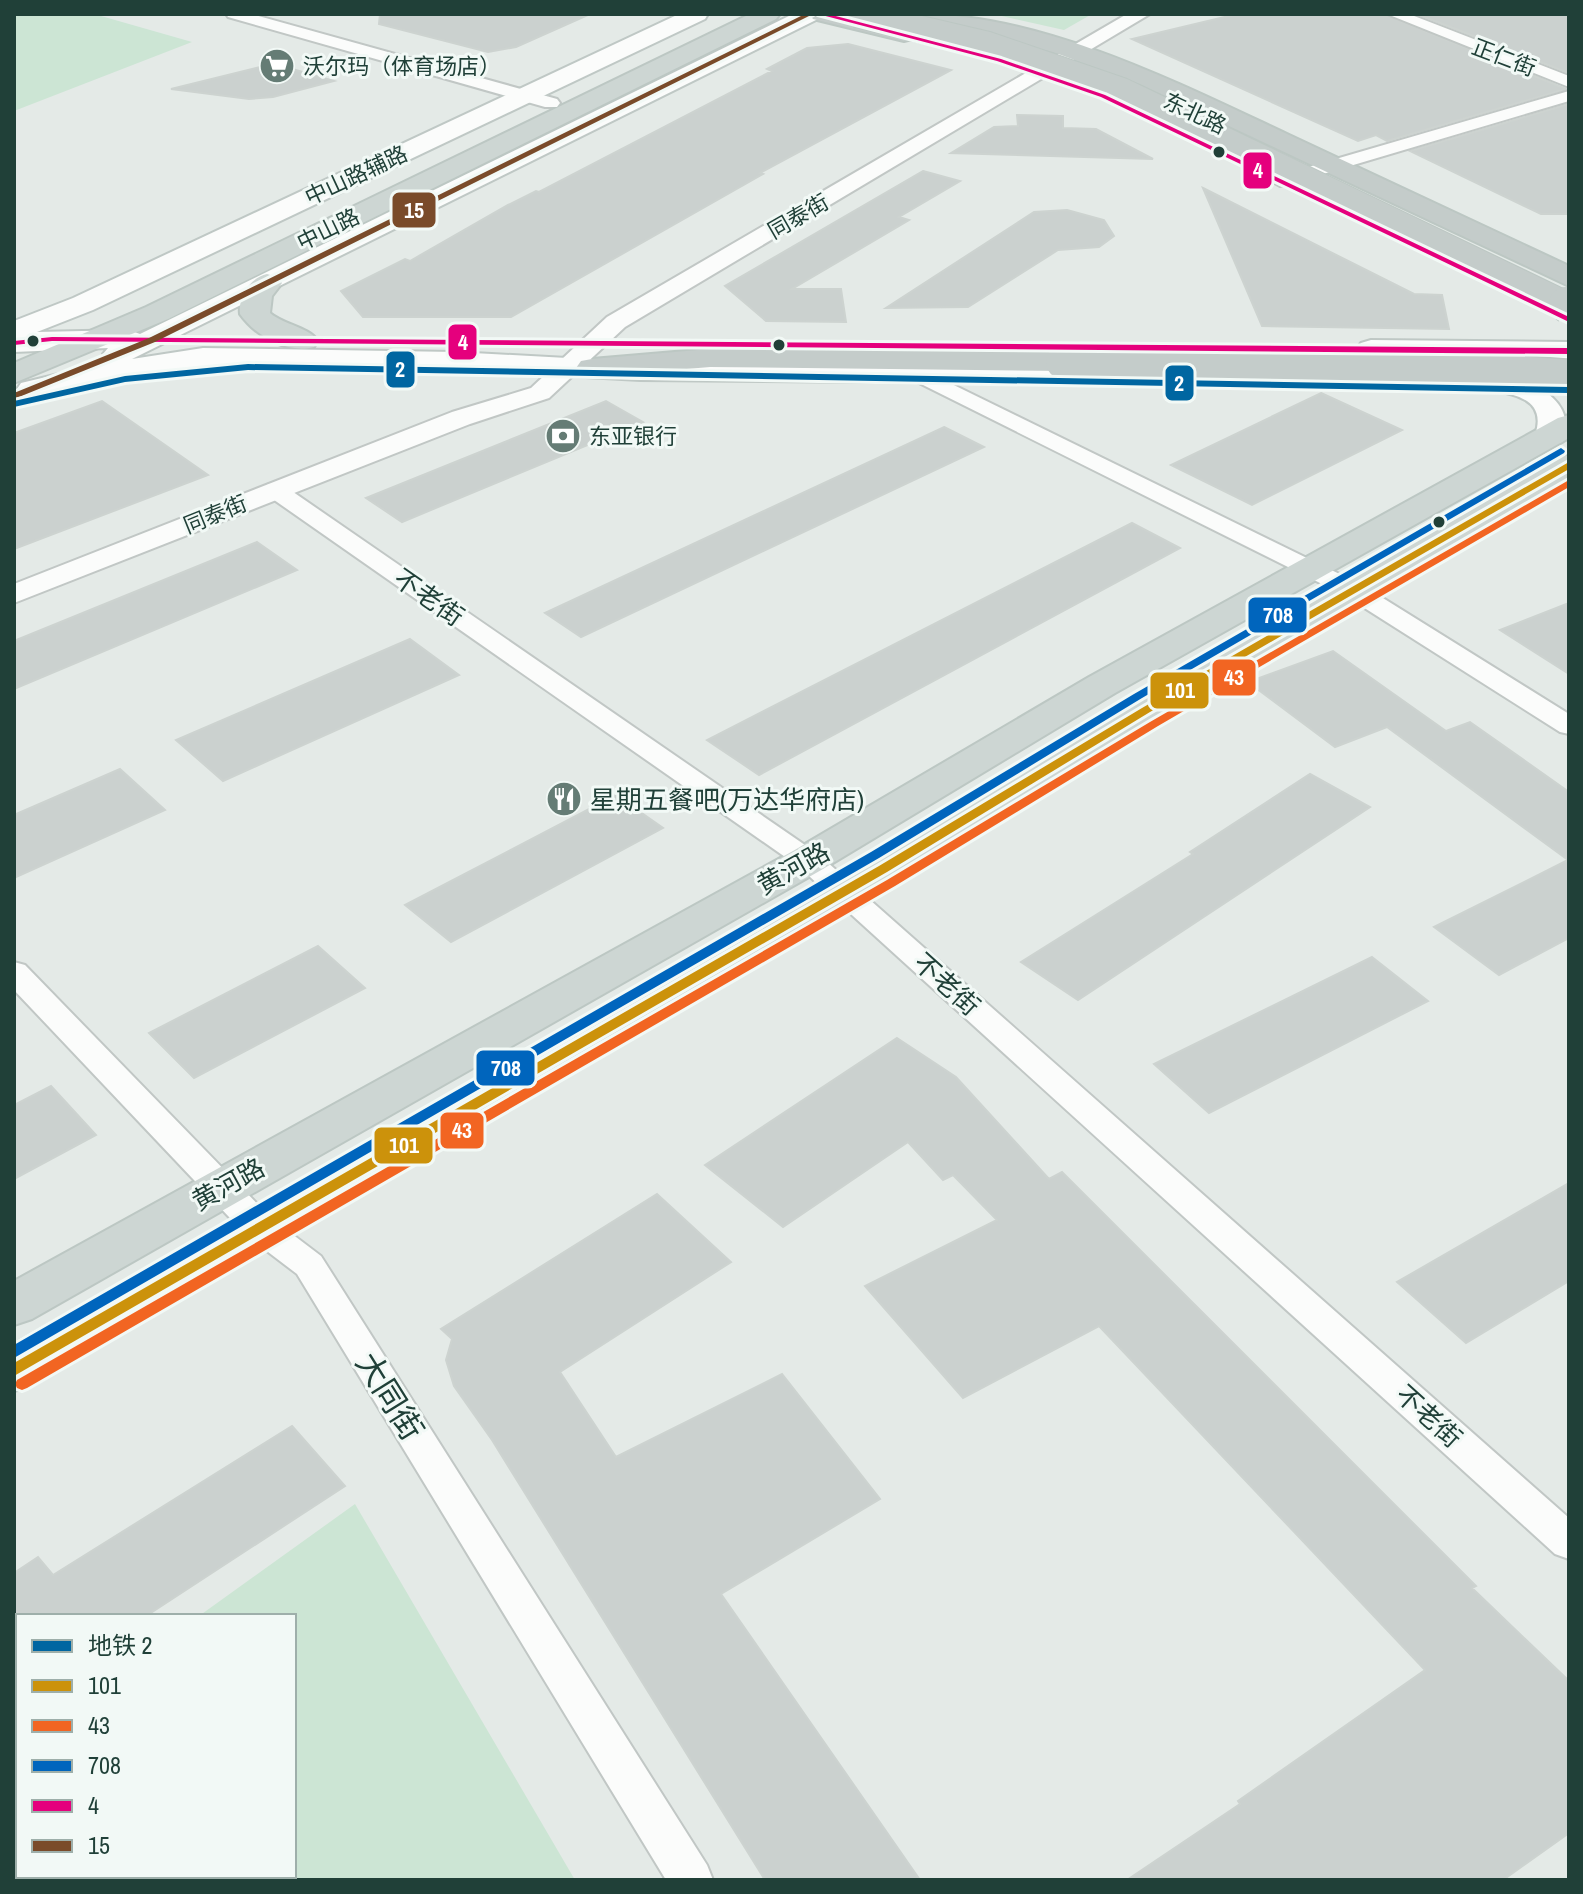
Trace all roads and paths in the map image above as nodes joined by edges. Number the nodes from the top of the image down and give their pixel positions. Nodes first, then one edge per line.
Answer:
1 (234, 14) edge
2 (697, 14) edge
3 (735, 14) edge
4 (768, 14) edge
5 (810, 14) edge
6 (821, 14) edge
7 (856, 14) edge
8 (892, 14) edge
9 (931, 14) edge
10 (1119, 14) edge
11 (1141, 14) edge
12 (1395, 14) edge
13 (311, 19) dead end
14 (286, 29) junction
15 (1069, 50) junction
16 (1035, 70) junction
17 (1569, 82) edge
18 (524, 96) junction
19 (1569, 96) edge
20 (551, 103) junction
21 (1334, 165) junction
22 (1280, 181) junction
23 (1569, 277) edge
24 (227, 278) junction
25 (267, 283) junction
26 (1569, 291) edge
27 (1569, 306) edge
28 (1569, 320) edge
29 (14, 331) edge
30 (52, 339) junction
31 (98, 339) junction
32 (152, 340) junction
33 (303, 341) junction
34 (14, 343) edge
35 (1562, 349) edge
36 (1469, 350) junction
37 (14, 353) edge
38 (572, 357) junction
39 (917, 373) junction
40 (1569, 377) edge
41 (1483, 379) junction
42 (20, 387) edge
43 (1563, 441) edge
44 (275, 490) junction
45 (1311, 568) junction
46 (1353, 590) junction
47 (14, 594) edge
48 (1569, 726) edge
49 (808, 860) junction
50 (843, 891) junction
51 (14, 972) edge
52 (221, 1188) junction
53 (259, 1227) junction
54 (14, 1305) edge
55 (14, 1370) edge
56 (1569, 1542) edge
57 (691, 1880) edge

1 - 14 street
2 - 18 main road, 中山路辅路
3 - 20 main road, 中山路
4 - 24 main road, 中山路
5 - 25 main road
6 - 16 highway, 东北路
7 - 27 highway, 东北路, bridge
8 - 26 highway, 东北路
9 - 15 highway, 东北路
10 - 15 street, 同泰街
11 - 15 street, 同泰街
12 - 17 street, 正仁街
13 - 14 street
14 - 18 street
15 - 16 street, 同泰街
15 - 21 highway, 东北路
16 - 22 highway, 东北路
16 - 38 street, 同泰街
18 - 20 street
18 - 29 main road, 中山路辅路
19 - 21 street
20 - 30 main road, 中山路
21 - 22 street
21 - 23 highway, 东北路
22 - 28 highway, 东北路
24 - 31 main road, 中山路
24 - 32 main road
25 - 32 main road
25 - 33 main road
30 - 31 main road
30 - 34 main road
30 - 37 main road, 中山路
31 - 32 main road
31 - 42 main road, 中山路
32 - 33 main road
32 - 42 main road
33 - 38 main road
35 - 36 main road
36 - 38 main road
36 - 41 main road
38 - 39 main road
38 - 40 highway, bridge
38 - 42 main road
38 - 44 street, 同泰街
39 - 41 main road
39 - 45 street
41 - 43 main road
43 - 45 main road, 黄河路
43 - 46 main road, 黄河路
44 - 47 street, 同泰街
44 - 49 street, 不老街
45 - 46 street
45 - 49 main road, 黄河路
46 - 48 street
46 - 50 main road, 黄河路
49 - 50 street, 不老街
49 - 52 main road, 黄河路
50 - 53 main road, 黄河路
50 - 56 street, 不老街
51 - 52 street, 大同街
52 - 53 street, 大同街
52 - 54 main road, 黄河路
53 - 55 main road, 黄河路
53 - 57 street, 大同街

